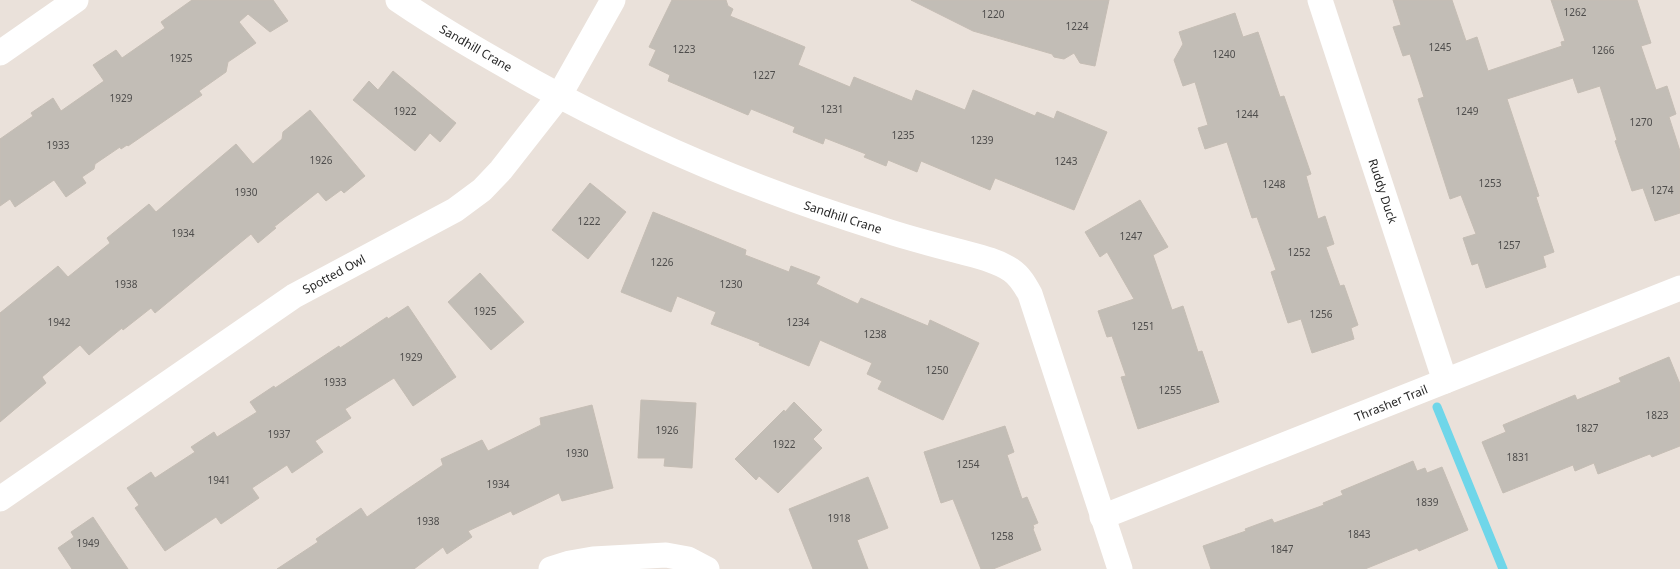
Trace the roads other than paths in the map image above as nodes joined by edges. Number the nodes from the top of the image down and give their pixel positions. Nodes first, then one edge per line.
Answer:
1 (76, 0) edge
2 (398, 0) edge
3 (613, 0) edge
4 (1320, 0) edge
5 (0, 53) edge
6 (559, 96) junction
7 (1680, 288) edge
8 (1446, 381) junction
9 (0, 500) edge
10 (1102, 517) junction
11 (551, 569) edge
12 (707, 569) edge
13 (1120, 569) edge

1 - 5 street
2 - 6 street, Sandhill Crane
3 - 6 street, Spotted Owl
4 - 8 street, Ruddy Duck
6 - 9 street, Spotted Owl
6 - 10 street, Sandhill Crane
7 - 8 street, Thrasher Trail
8 - 10 street, Thrasher Trail
10 - 13 street, Sandhill Crane
11 - 12 street

